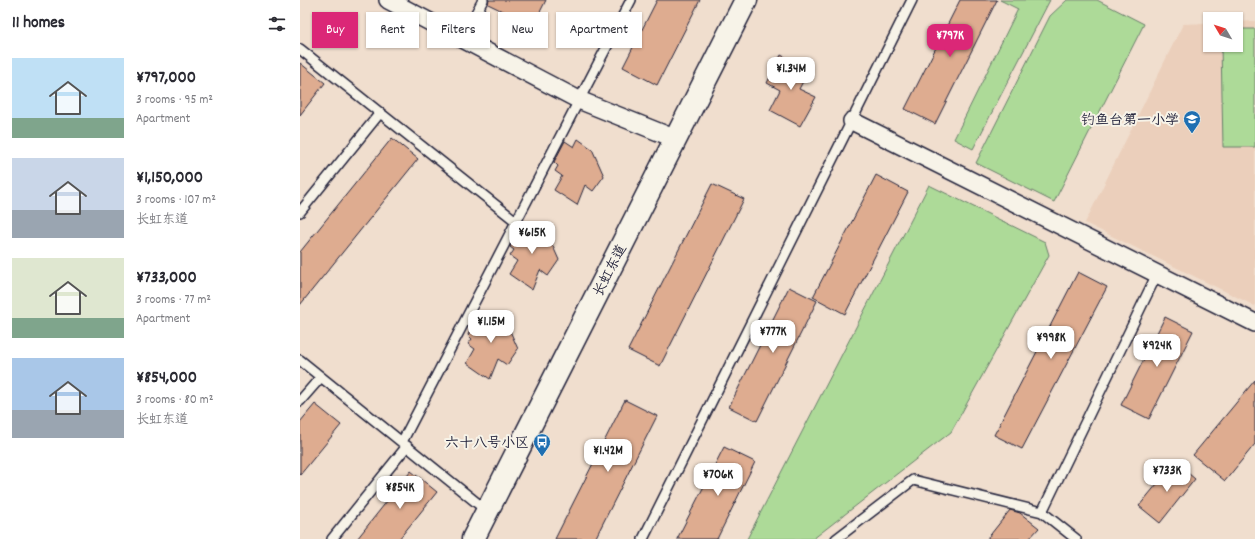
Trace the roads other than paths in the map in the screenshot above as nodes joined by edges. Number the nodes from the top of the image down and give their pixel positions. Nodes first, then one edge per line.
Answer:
1 (388, 0) edge
2 (483, 0) edge
3 (631, 0) edge
4 (746, 0) edge
5 (912, 0) edge
6 (477, 12) edge
7 (427, 21) edge
8 (479, 48) edge
9 (300, 49) edge
10 (579, 100) junction
11 (380, 114) junction
12 (852, 120) junction
13 (676, 139) junction
14 (300, 212) edge
15 (517, 222) junction
16 (1157, 274) junction
17 (1255, 323) edge
18 (300, 360) edge
19 (321, 377) junction
20 (300, 401) edge
21 (404, 444) junction
22 (487, 511) junction
23 (1042, 512) junction
24 (332, 539) edge
25 (472, 539) edge
26 (643, 539) edge
27 (836, 539) edge
28 (1076, 539) edge

1 - 7 street
2 - 6 lane
3 - 10 lane
4 - 13 street, 长虹东道
5 - 12 lane
8 - 10 street
9 - 11 lane
10 - 13 street
10 - 15 lane
11 - 14 lane
11 - 15 lane
12 - 16 street
12 - 26 lane
13 - 22 street, 长虹东道
15 - 21 lane
16 - 17 street
16 - 23 lane
18 - 19 lane
19 - 20 lane
19 - 21 lane
21 - 22 lane
21 - 24 lane
22 - 25 street, 长虹东道
23 - 27 lane
23 - 28 lane

